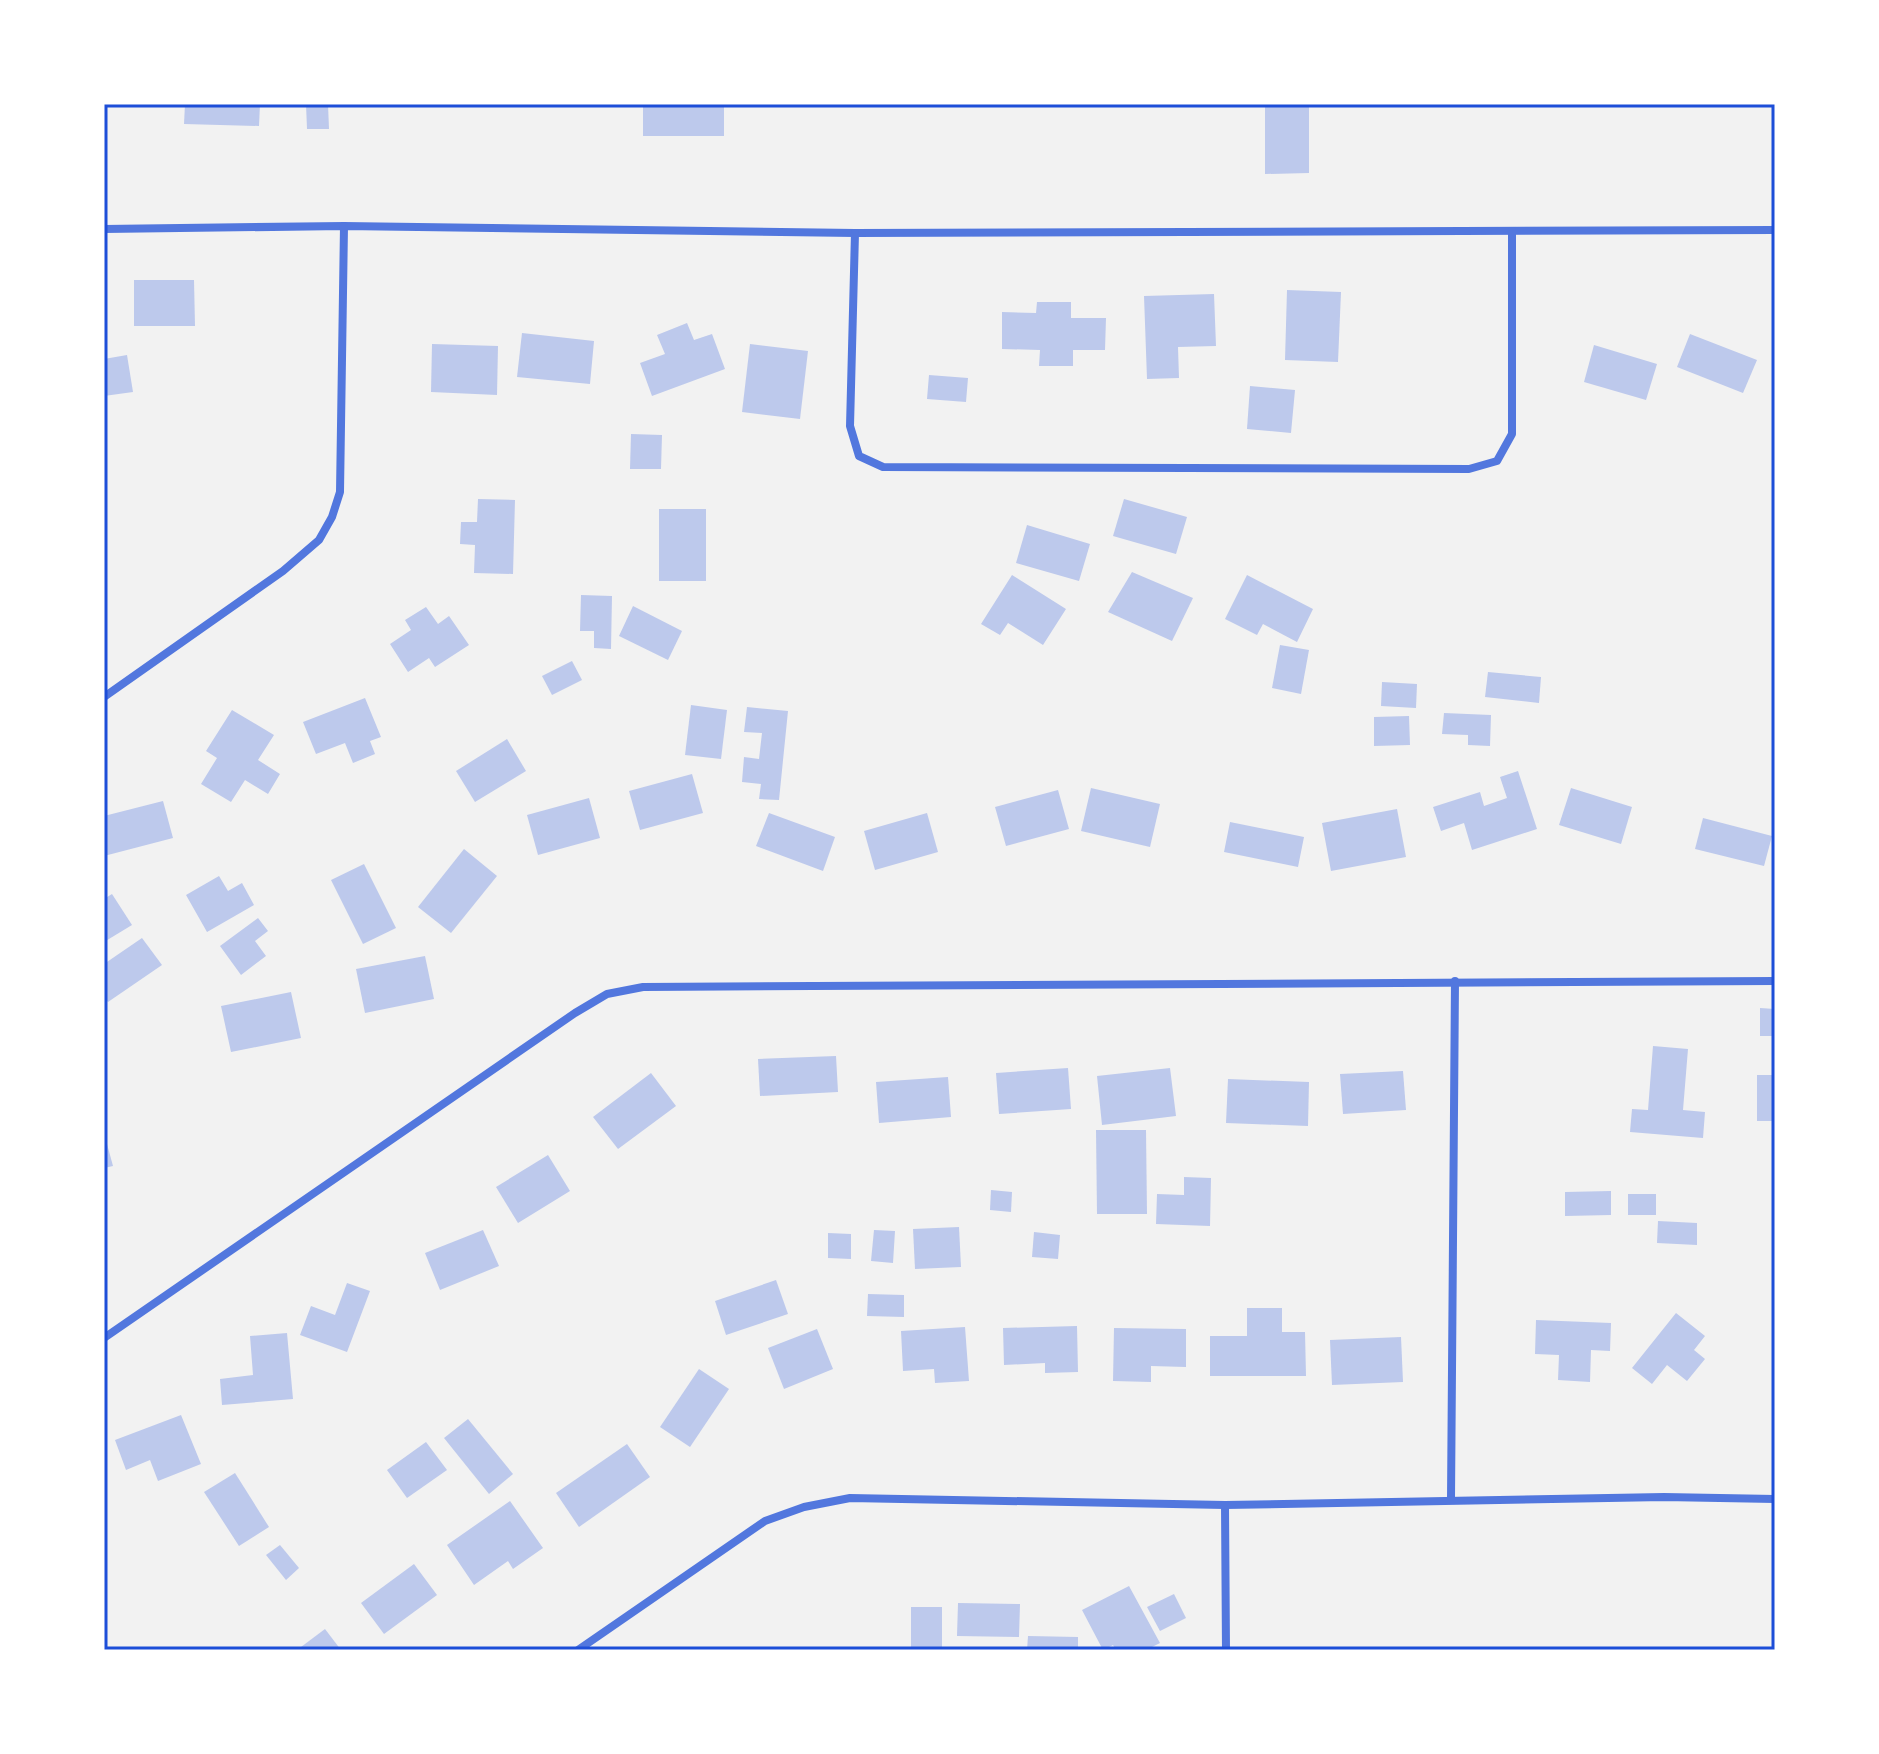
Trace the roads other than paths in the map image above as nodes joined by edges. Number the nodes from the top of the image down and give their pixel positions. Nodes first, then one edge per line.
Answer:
1 (344, 226) junction
2 (104, 229) edge
3 (1775, 230) edge
4 (1512, 231) junction
5 (855, 233) junction
6 (104, 697) edge
7 (1455, 981) junction
8 (1775, 981) edge
9 (104, 1338) edge
10 (1451, 1499) junction
11 (1775, 1499) edge
12 (1225, 1505) junction
13 (578, 1650) edge
14 (1226, 1650) edge

1 - 2 street
1 - 5 street
1 - 6 street
3 - 4 street
4 - 5 street
4 - 5 street
7 - 8 street
7 - 9 street
7 - 10 street
10 - 11 street
10 - 12 street
12 - 13 street
12 - 14 street

